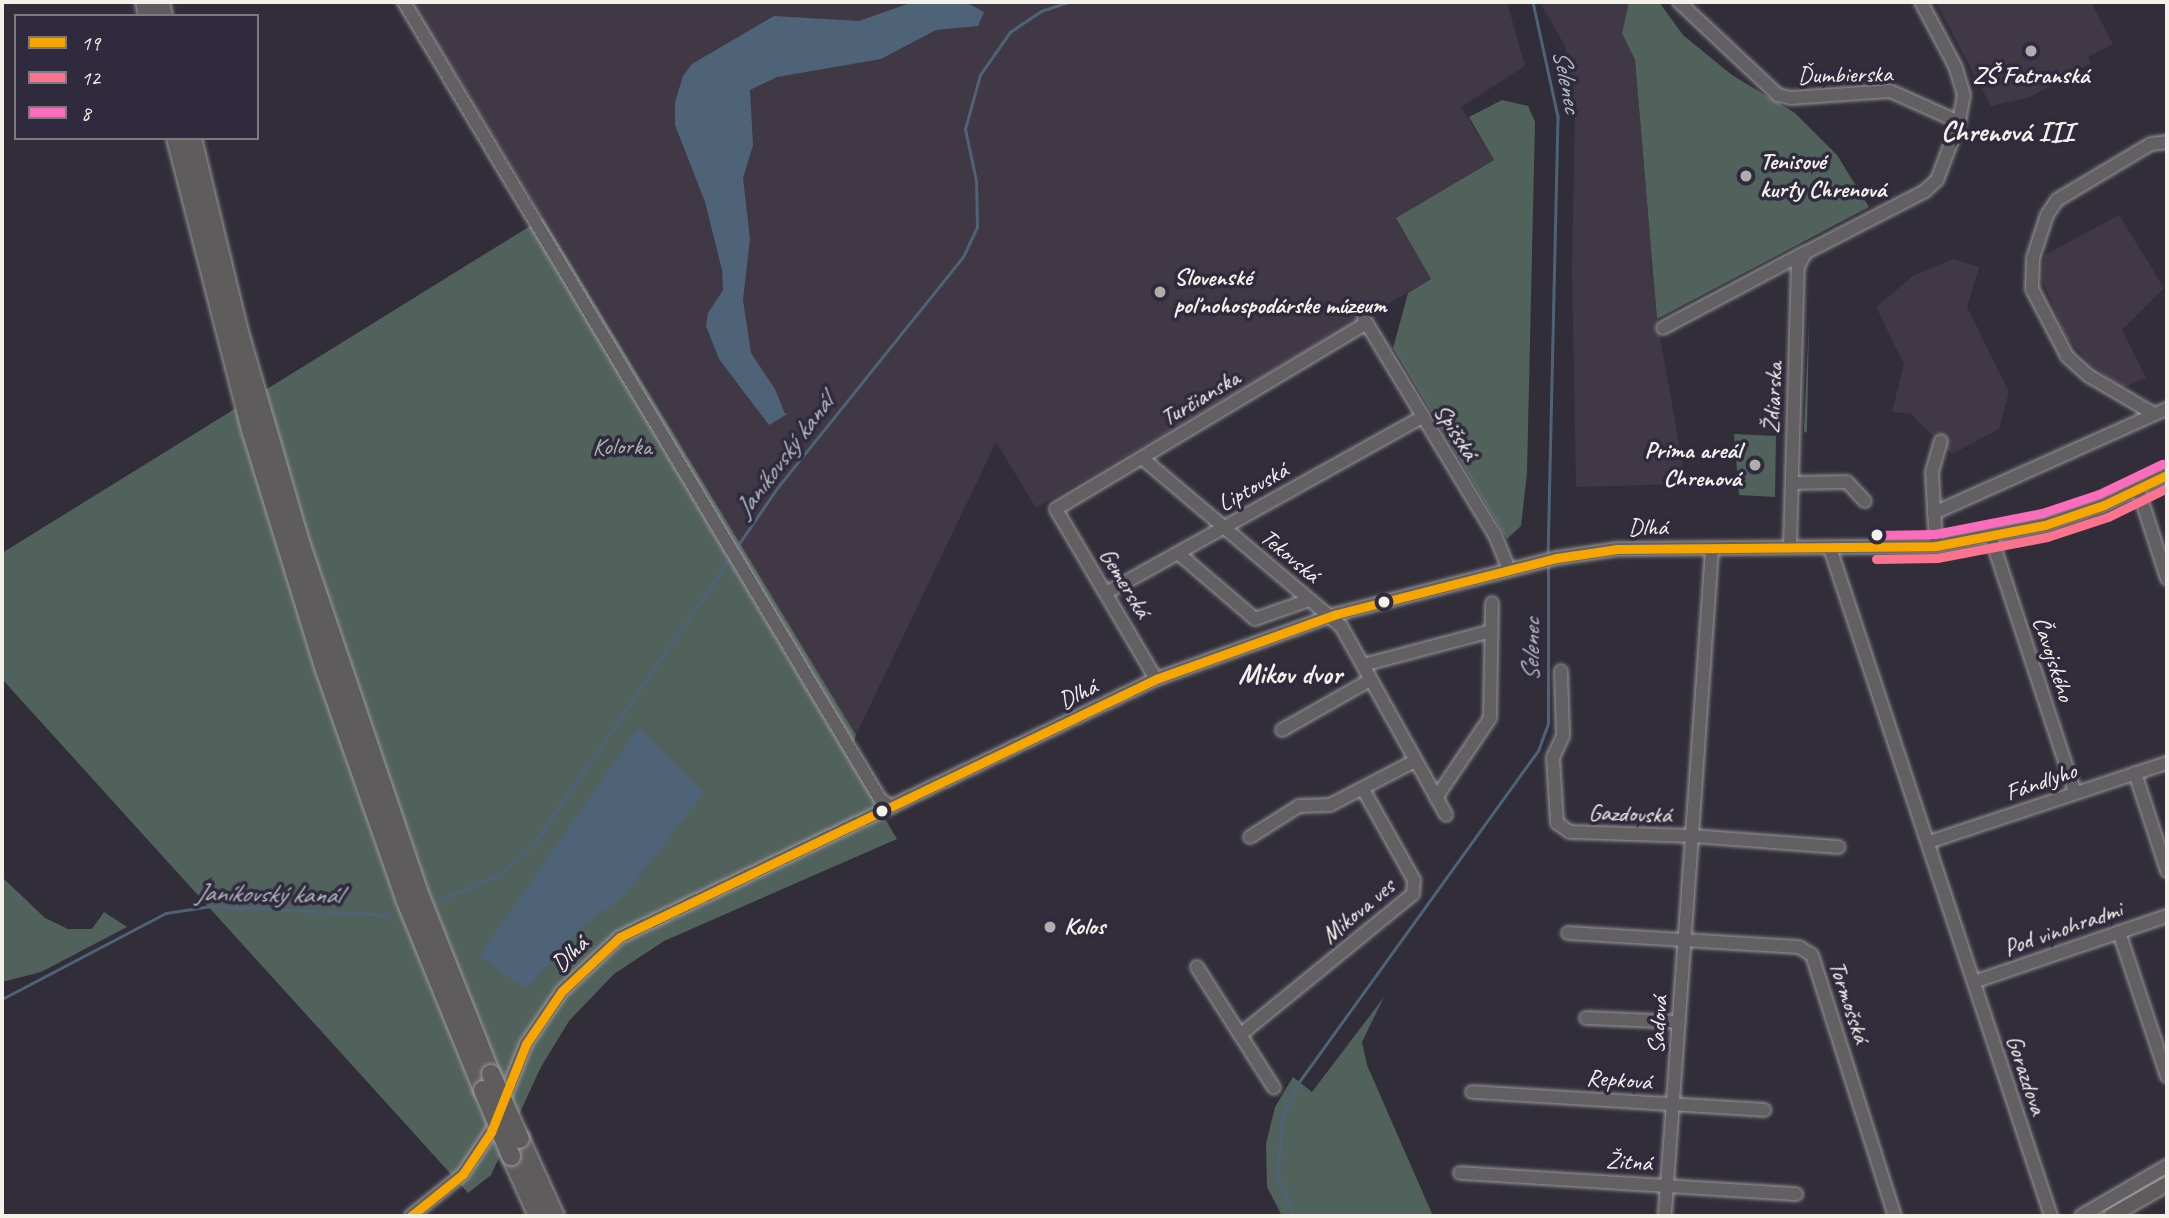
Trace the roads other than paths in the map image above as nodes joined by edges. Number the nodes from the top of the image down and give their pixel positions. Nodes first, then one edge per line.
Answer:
1 (404, 2) edge
2 (1679, 2) edge
3 (1921, 2) edge
4 (1959, 122) junction
5 (177, 140) edge
6 (192, 140) edge
7 (2167, 142) edge
8 (1805, 253) junction
9 (1365, 321) joint
10 (1663, 328) dead end
11 (2167, 409) edge
12 (2154, 414) junction
13 (1422, 417) junction
14 (1941, 441) dead end
15 (1142, 458) junction
16 (2167, 475) edge
17 (1792, 483) junction
18 (2138, 489) junction
19 (1865, 501) dead end
20 (1056, 509) joint
21 (1934, 513) junction
22 (1224, 527) junction
23 (1991, 537) junction
24 (1936, 546) junction
25 (1790, 547) junction
26 (1830, 548) junction
27 (1712, 549) junction
28 (1178, 553) junction
29 (1509, 569) junction
30 (2167, 578) edge
31 (1106, 593) junction
32 (1309, 600) junction
33 (1492, 603) dead end
34 (1329, 617) junction
35 (1492, 631) junction
36 (1363, 665) junction
37 (1561, 671) dead end
38 (1156, 679) junction
39 (1370, 680) junction
40 (1282, 730) dead end
41 (1413, 762) junction
42 (2166, 767) edge
43 (2135, 773) junction
44 (1363, 789) junction
45 (2075, 793) junction
46 (1436, 798) junction
47 (892, 807) junction
48 (1446, 815) dead end
49 (1250, 836) dead end
50 (1692, 836) junction
51 (1929, 842) junction
52 (1839, 847) dead end
53 (2167, 870) edge
54 (2167, 916) edge
55 (2119, 932) junction
56 (1569, 933) dead end
57 (1685, 940) junction
58 (1196, 967) dead end
59 (1973, 982) junction
60 (1586, 1018) dead end
61 (1679, 1022) junction
62 (1240, 1035) junction
63 (2167, 1076) edge
64 (487, 1082) junction
65 (1273, 1088) dead end
66 (1472, 1092) dead end
67 (1673, 1104) junction
68 (1764, 1110) dead end
69 (2167, 1166) edge
70 (1460, 1173) dead end
71 (2167, 1184) edge
72 (1667, 1185) junction
73 (1796, 1194) dead end
74 (411, 1216) edge
75 (538, 1216) edge
76 (555, 1216) edge
77 (1665, 1216) edge
78 (1895, 1216) edge
79 (2051, 1216) edge
80 (2081, 1216) edge
81 (2111, 1216) edge

1 - 47 street
2 - 4 street, Ďumbierska
3 - 4 street
4 - 8 street
5 - 64 highway
6 - 64 highway
7 - 12 street
8 - 10 street
8 - 17 street, Ždiarska
9 - 13 street, Spišská
9 - 15 street, Turčianska
11 - 12 street
12 - 21 street
13 - 22 street, Liptovská
13 - 29 street, Spišská
14 - 21 street
15 - 20 street, Turčianska
15 - 22 street, Tekovská
16 - 18 street, Dlhá
17 - 19 street
17 - 25 street, Ždiarska
18 - 23 street, Dlhá
18 - 30 street
20 - 31 street, Gemerská
21 - 24 street
22 - 28 street, Liptovská
22 - 32 street, Tekovská
23 - 24 street, Dlhá
23 - 45 street, Čavojského
24 - 26 street, Dlhá
25 - 26 street, Dlhá
25 - 27 street, Dlhá
26 - 51 street, Gorazdova
27 - 29 street, Dlhá
27 - 50 street, Sadová
28 - 31 street, Liptovská
28 - 32 street
29 - 34 street, Dlhá
31 - 38 street, Gemerská
32 - 34 street, Tekovská
33 - 35 street
34 - 36 street, Tekovská
34 - 38 street, Dlhá
35 - 36 street
35 - 46 street
36 - 39 street, Tekovská
37 - 50 street, Gazdovská
38 - 47 street, Dlhá
39 - 40 street
39 - 41 street, Tekovská
41 - 44 street
41 - 46 street, Tekovská
42 - 43 street, Fándlyho
43 - 45 street, Fándlyho
43 - 53 street
44 - 49 street
44 - 62 street, Mikova ves
45 - 51 street, Fándlyho
46 - 48 street, Tekovská
47 - 74 street, Dlhá
50 - 52 street
50 - 57 street, Sadová
51 - 59 street, Gorazdova
54 - 55 street, Pod vinohradmi
55 - 59 street, Pod vinohradmi
55 - 63 street
56 - 57 street, Tormošská
57 - 61 street, Sadová
57 - 78 street, Tormošská
58 - 62 street
59 - 79 street, Gorazdova
60 - 61 street
61 - 67 street, Sadová
62 - 65 street
64 - 75 highway, bridge
64 - 76 highway, bridge
66 - 67 street, Repková
67 - 68 street, Repková
67 - 72 street, Sadová
69 - 80 street
70 - 72 street, Žitná
71 - 81 main road
72 - 73 street, Žitná
72 - 77 street, Sadová

